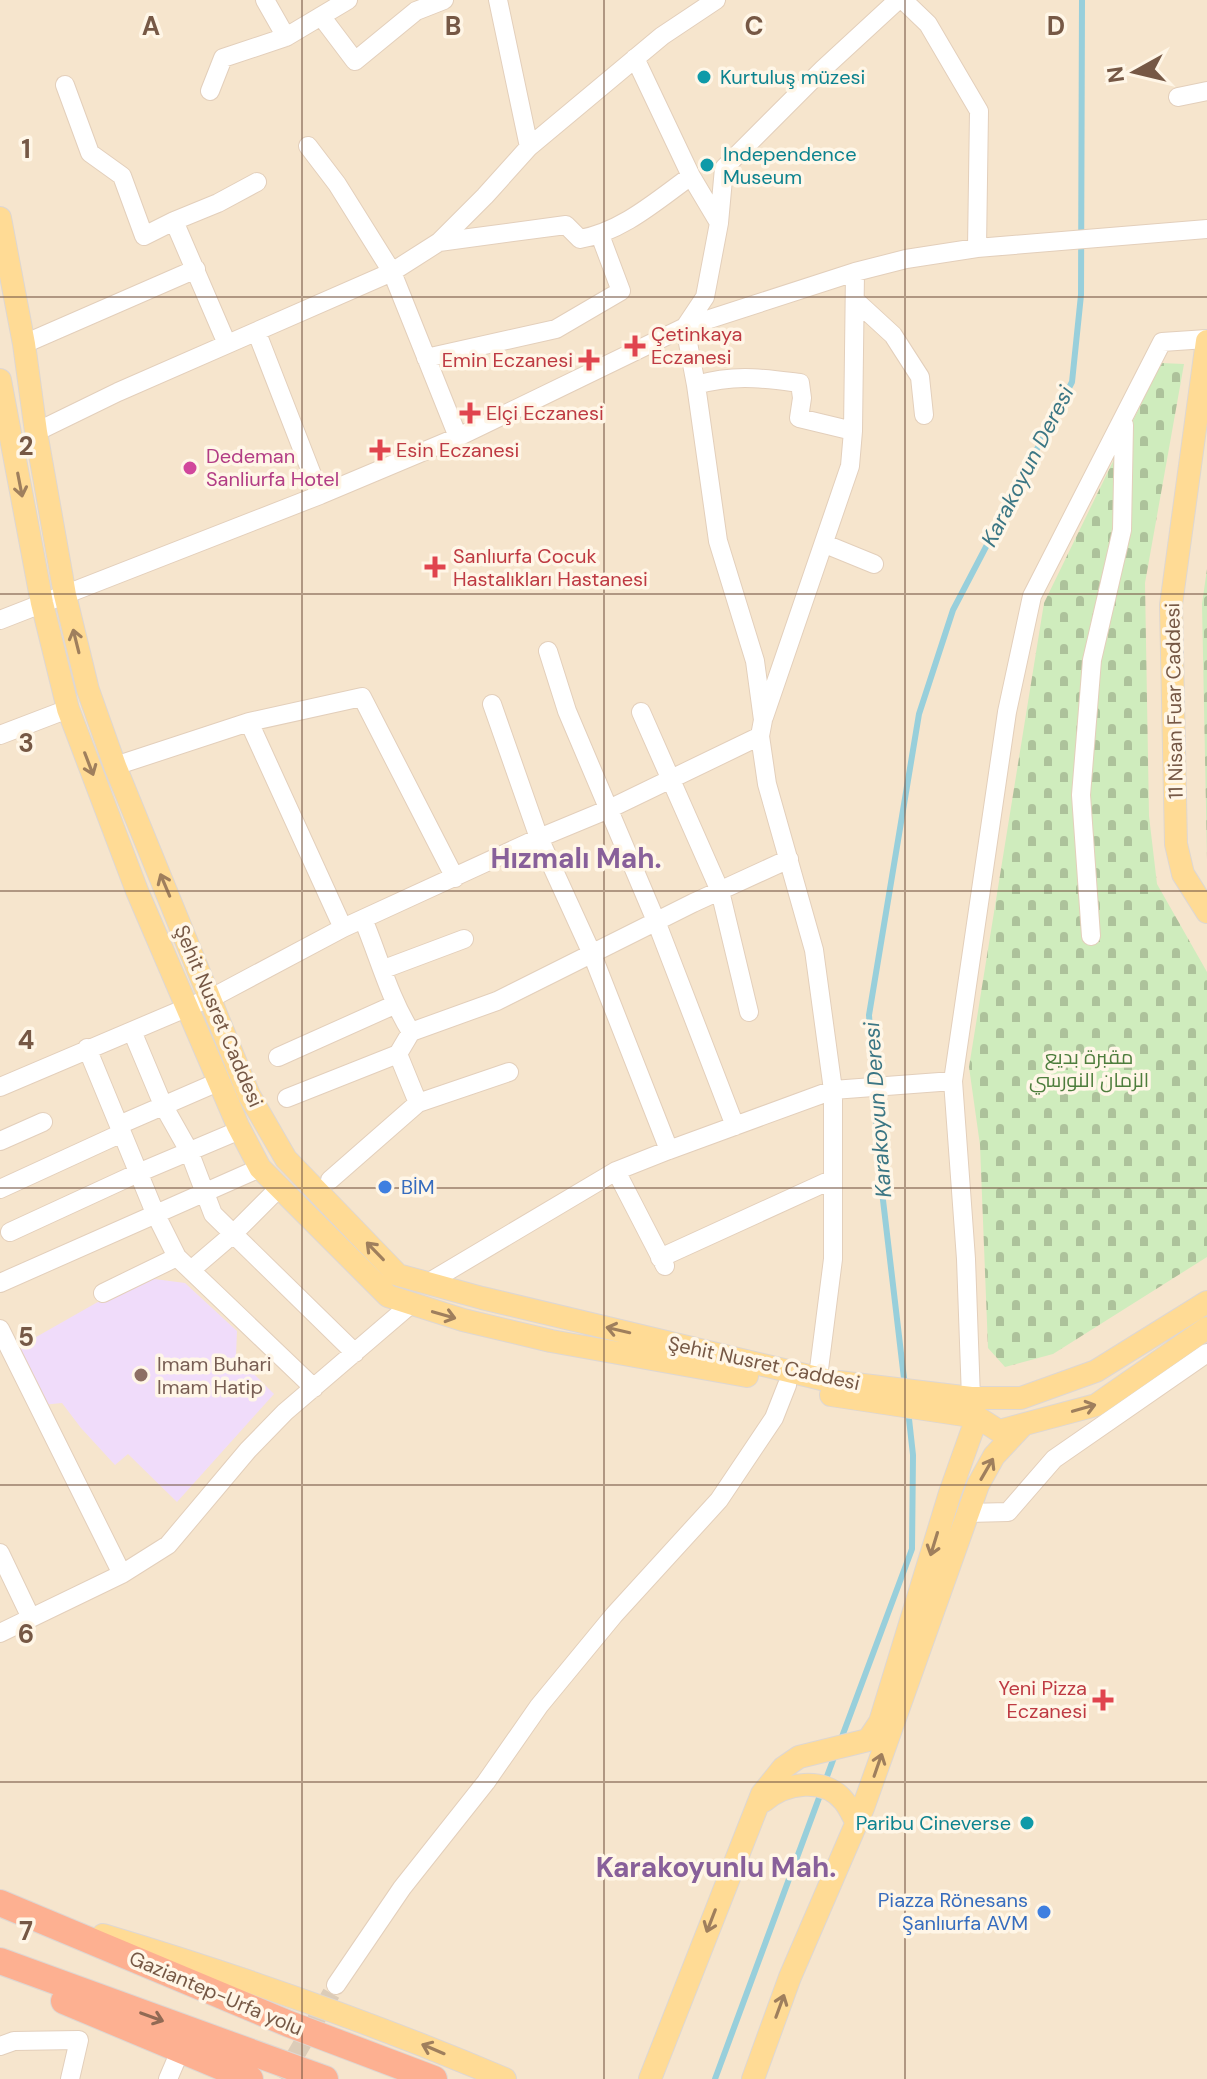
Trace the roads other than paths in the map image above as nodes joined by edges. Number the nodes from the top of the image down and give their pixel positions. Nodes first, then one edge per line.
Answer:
1 (265, 0) edge
2 (348, 0) edge
3 (444, 0) edge
4 (498, 0) edge
5 (716, 0) edge
6 (901, 0) edge
7 (321, 16) junction
8 (286, 37) junction
9 (635, 58) junction
10 (65, 85) dead end
11 (210, 91) dead end
12 (1207, 91) edge
13 (1178, 97) dead end
14 (308, 146) dead end
15 (529, 147) junction
16 (691, 176) junction
17 (257, 182) dead end
18 (0, 218) edge
19 (174, 221) junction
20 (719, 223) junction
21 (1207, 229) edge
22 (600, 235) junction
23 (439, 242) junction
24 (977, 248) junction
25 (196, 269) junction
26 (392, 272) junction
27 (855, 272) junction
28 (856, 301) junction
29 (685, 327) junction
30 (257, 333) junction
31 (1207, 340) edge
32 (24, 344) junction
33 (227, 344) junction
34 (426, 358) junction
35 (0, 380) edge
36 (696, 385) junction
37 (924, 415) dead end
38 (1124, 419) junction
39 (853, 431) junction
40 (36, 432) junction
41 (458, 437) junction
42 (320, 495) junction
43 (825, 544) junction
44 (874, 564) dead end
45 (65, 595) junction
46 (42, 603) junction
47 (0, 620) edge
48 (548, 651) dead end
49 (492, 704) dead end
50 (68, 709) junction
51 (641, 712) dead end
52 (249, 722) junction
53 (762, 728) junction
54 (0, 735) edge
55 (115, 766) junction
56 (672, 780) junction
57 (609, 809) junction
58 (539, 838) junction
59 (789, 859) junction
60 (455, 878) junction
61 (720, 891) junction
62 (1207, 912) edge
63 (363, 919) junction
64 (656, 921) junction
65 (343, 928) junction
66 (1091, 936) dead end
67 (464, 939) dead end
68 (592, 954) junction
69 (384, 969) junction
70 (211, 997) junction
71 (394, 1005) junction
72 (186, 1007) junction
73 (749, 1012) dead end
74 (132, 1031) junction
75 (411, 1032) junction
76 (87, 1048) junction
77 (398, 1054) junction
78 (278, 1057) dead end
79 (509, 1072) dead end
80 (953, 1081) junction
81 (218, 1082) junction
82 (0, 1087) edge
83 (833, 1090) junction
84 (287, 1098) dead end
85 (418, 1103) junction
86 (163, 1105) junction
87 (43, 1122) dead end
88 (735, 1126) junction
89 (120, 1129) junction
90 (240, 1130) junction
91 (0, 1141) edge
92 (669, 1150) junction
93 (189, 1151) junction
94 (260, 1168) junction
95 (616, 1171) junction
96 (138, 1173) junction
97 (833, 1179) junction
98 (330, 1180) dead end
99 (279, 1188) junction
100 (0, 1189) edge
101 (204, 1191) junction
102 (155, 1213) junction
103 (10, 1232) dead end
104 (232, 1235) junction
105 (184, 1264) junction
106 (0, 1283) edge
107 (426, 1284) junction
108 (103, 1293) dead end
109 (1207, 1302) edge
110 (410, 1305) junction
111 (1207, 1328) edge
112 (0, 1329) edge
113 (355, 1353) junction
114 (1207, 1353) edge
115 (787, 1385) junction
116 (830, 1385) junction
117 (314, 1388) junction
118 (964, 1407) junction
119 (1024, 1424) junction
120 (968, 1513) junction
121 (0, 1553) edge
122 (122, 1574) junction
123 (31, 1618) junction
124 (0, 1633) edge
125 (754, 1809) junction
126 (857, 1823) junction
127 (8, 1905) edge
128 (0, 1961) edge
129 (0, 1969) edge
130 (336, 1985) tunnel mouth
131 (0, 2046) edge
132 (180, 2051) junction
133 (70, 2079) edge
134 (168, 2079) edge
135 (250, 2079) edge
136 (325, 2079) edge
137 (434, 2079) edge
138 (505, 2079) edge
139 (650, 2079) edge
140 (753, 2079) edge

1 - 8 street
2 - 7 street
3 - 7 street
4 - 15 street
5 - 9 street
6 - 20 street
6 - 24 street
7 - 8 street
8 - 11 street
9 - 15 street
9 - 16 street
10 - 19 street
12 - 13 street
14 - 26 street
15 - 23 street
16 - 20 street
16 - 22 street
17 - 19 street
18 - 32 main road, Şehit Nusret Caddesi
19 - 25 street
20 - 29 street
21 - 24 street
22 - 23 street
22 - 34 street
23 - 26 street
24 - 27 street
25 - 32 street
25 - 33 street
26 - 30 street
26 - 34 street
27 - 28 street
27 - 29 street
28 - 37 street
28 - 39 street
29 - 36 street
29 - 41 street
30 - 33 street
30 - 42 street
31 - 38 street
31 - 62 main road, 11 Nisan Fuar Caddesi
32 - 40 main road, Şehit Nusret Caddesi
33 - 40 street
34 - 41 street
35 -> 46 main road, Şehit Nusret Caddesi
36 - 39 street
36 - 53 street
38 - 66 street
38 - 80 street
39 - 43 street
40 - 45 main road, Şehit Nusret Caddesi
41 - 42 street
42 - 45 street
43 - 44 street
43 - 53 street
45 - 46 street
55 -> 45 main road, Şehit Nusret Caddesi
46 - 47 street
46 - 50 main road, Şehit Nusret Caddesi
48 - 57 street
49 - 58 street
50 - 54 street
50 -> 72 main road, Şehit Nusret Caddesi
51 - 56 street
52 - 55 street
52 - 60 street
52 - 65 street
53 - 56 street
53 - 59 street
70 -> 55 main road, Şehit Nusret Caddesi
56 - 57 street
56 - 61 street
57 - 58 street
57 - 64 street
58 - 60 street
58 - 68 street
59 - 61 street
59 - 83 street
60 - 63 street
61 - 64 street
61 - 73 street
63 - 65 street
63 - 69 street
64 - 68 street
64 - 88 street
65 - 70 street
67 - 69 street
68 - 75 street
68 - 92 street
69 - 71 street
70 - 72 street
107 -> 70 main road, Şehit Nusret Caddesi
71 - 75 street
71 - 78 street
72 - 74 street
72 - 81 main road, Şehit Nusret Caddesi
74 - 76 street
74 - 86 street
75 - 77 street
76 - 82 street
76 - 89 street
77 - 84 street
77 - 85 street
79 - 85 street
80 - 83 street
80 - 118 street
81 - 86 street
81 - 90 main road, Şehit Nusret Caddesi
83 - 88 street
83 - 97 street
85 - 98 street
86 - 89 street
86 - 93 street
87 - 91 street
88 - 92 street
89 - 96 street
89 - 100 street
90 - 93 street
90 - 94 main road, Şehit Nusret Caddesi
92 - 95 street
93 - 96 street
93 - 101 street
94 - 99 main road, Şehit Nusret Caddesi
94 - 101 street
95 - 97 street
95 - 107 street
96 - 102 street
96 - 103 street
97 - 116 street
99 - 104 street
99 - 110 main road, Şehit Nusret Caddesi
101 - 102 street
101 - 104 street
102 - 105 street
102 - 106 street
104 - 105 street
104 - 113 street
105 - 108 street
105 - 117 street
116 -> 107 main road, Şehit Nusret Caddesi
109 - 118 main road, Şehit Nusret Caddesi
110 - 113 street
110 -> 115 main road, Şehit Nusret Caddesi
119 -> 111 main road, Şehit Nusret Caddesi
112 - 122 street
113 - 117 street
114 - 120 street
115 - 116 main road, Şehit Nusret Caddesi
115 - 130 street
116 - 118 main road, Şehit Nusret Caddesi
117 - 122 street
118 - 119 main road, Şehit Nusret Caddesi
118 -> 125 main road
120 -> 119 main road
126 -> 120 main road
121 - 123 street
122 - 123 street
123 - 124 street
125 - 126 main road
125 -> 139 main road
140 -> 126 main road
127 - 137 highway, Gaziantep-Urfa yolu
138 -> 127 main road
128 -> 136 highway, Gaziantep-Urfa yolu
129 - 132 highway
131 - 133 street
132 - 134 street
132 - 135 highway

